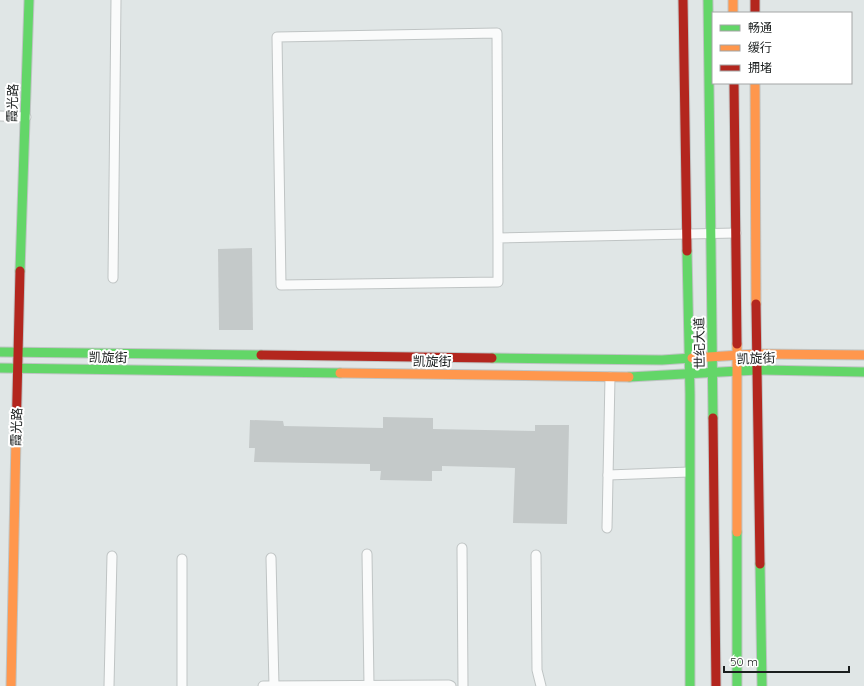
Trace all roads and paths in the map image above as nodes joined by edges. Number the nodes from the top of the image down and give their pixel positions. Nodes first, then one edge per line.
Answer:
1 (28, 0) edge
2 (116, 0) edge
3 (683, 0) edge
4 (708, 0) edge
5 (733, 0) edge
6 (755, 0) edge
7 (733, 12) edge
8 (755, 12) edge
9 (734, 84) edge
10 (755, 84) edge
11 (0, 116) edge
12 (25, 117) junction
13 (36, 117) dead end
14 (736, 233) junction
15 (686, 234) junction
16 (710, 234) junction
17 (498, 238) junction
18 (113, 278) dead end
19 (31, 348) junction
20 (0, 352) edge
21 (18, 352) junction
22 (757, 354) junction
23 (737, 355) junction
24 (864, 355) edge
25 (713, 356) junction
26 (689, 359) junction
27 (0, 368) edge
28 (17, 368) junction
29 (757, 370) junction
30 (737, 371) junction
31 (864, 372) edge
32 (30, 373) junction
33 (713, 373) junction
34 (689, 375) junction
35 (610, 377) junction
36 (689, 472) junction
37 (608, 475) junction
38 (607, 528) dead end
39 (462, 548) dead end
40 (367, 554) dead end
41 (536, 555) dead end
42 (112, 556) dead end
43 (271, 558) dead end
44 (182, 559) dead end
45 (0, 623) edge
46 (12, 623) junction
47 (24, 623) dead end
48 (369, 685) edge
49 (11, 686) edge
50 (109, 686) edge
51 (182, 686) edge
52 (263, 686) edge
53 (274, 686) edge
54 (336, 686) edge
55 (407, 686) edge
56 (451, 686) edge
57 (463, 686) edge
58 (541, 686) edge
59 (690, 686) edge
60 (716, 686) edge
61 (737, 686) edge
62 (762, 686) edge

1 - 12 main road, 霞光路
2 - 18 lane
3 - 15 main road
4 - 16 main road, 世纪大道
5 - 7 main road
6 - 8 main road
9 - 14 main road
10 - 22 main road
11 - 12 lane
12 - 13 lane
12 - 21 main road, 霞光路
14 - 16 lane
14 - 23 main road
15 - 16 lane
15 - 17 lane
15 - 26 main road
16 - 25 main road, 世纪大道
17 - 17 lane
19 - 21 main road, 凯旋街
19 - 26 main road, 凯旋街
19 - 32 main road
20 - 21 main road, 凯旋街
21 - 28 main road, 霞光路
22 - 23 main road, 凯旋街
22 - 24 main road, 凯旋街
22 - 29 main road
23 - 25 main road, 凯旋街
23 - 30 main road
25 - 26 main road, 凯旋街
25 - 33 main road, 世纪大道
26 - 34 main road
27 - 28 main road, 凯旋街
28 - 32 main road, 凯旋街
28 - 46 main road, 霞光路
29 - 30 main road, 凯旋街
29 - 31 main road, 凯旋街
29 - 62 main road
30 - 33 main road, 凯旋街
30 - 61 main road
32 - 35 main road, 凯旋街
33 - 34 main road, 凯旋街
33 - 60 main road, 世纪大道
34 - 35 main road, 凯旋街
34 - 36 main road
35 - 37 lane
36 - 37 lane
36 - 59 main road
37 - 38 lane
39 - 57 lane
40 - 48 lane
41 - 58 lane
42 - 50 lane
43 - 53 lane
44 - 51 lane
45 - 46 lane
46 - 47 lane
46 - 49 main road, 霞光路
48 - 54 lane
48 - 55 lane
52 - 53 lane
53 - 54 lane
55 - 56 lane

